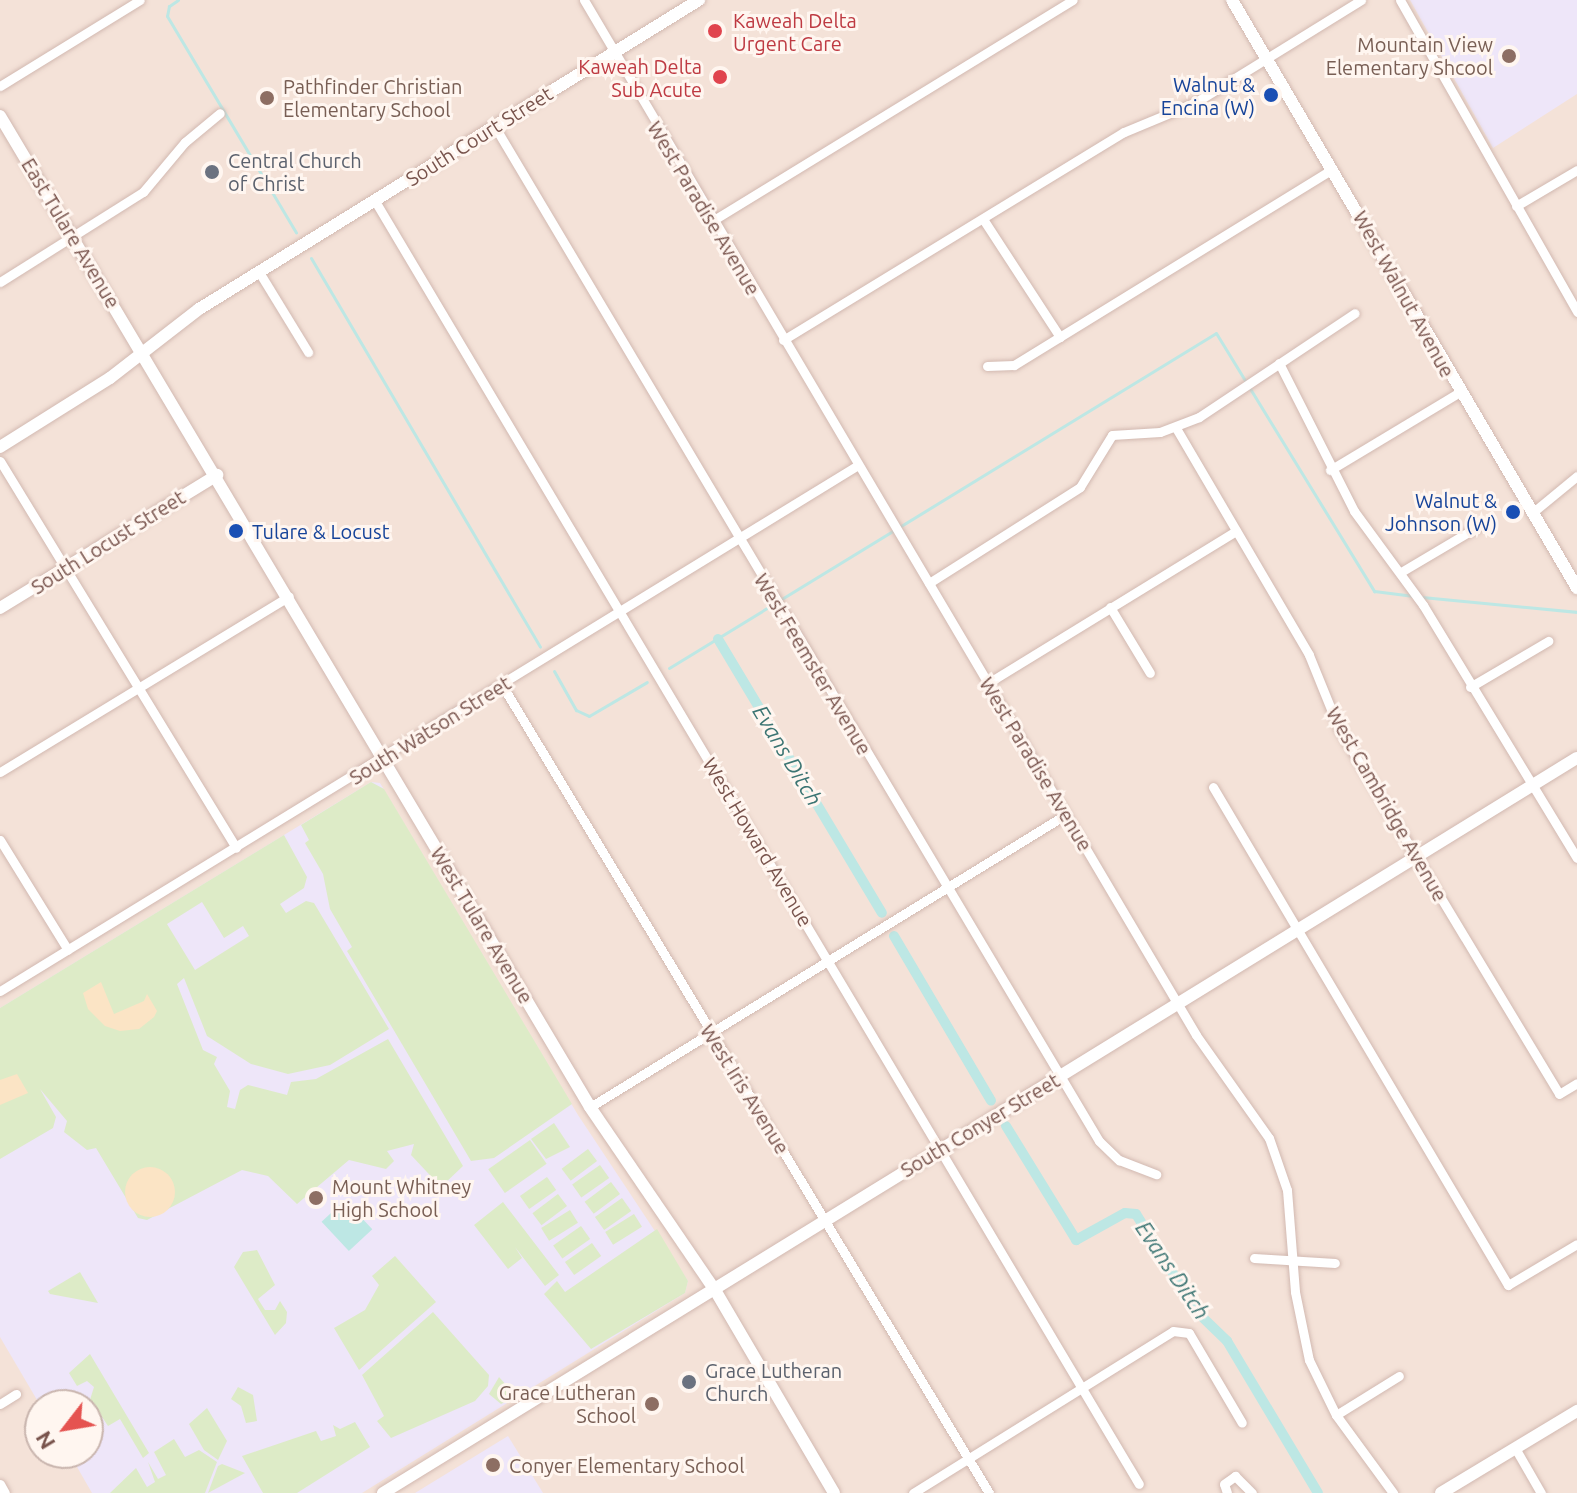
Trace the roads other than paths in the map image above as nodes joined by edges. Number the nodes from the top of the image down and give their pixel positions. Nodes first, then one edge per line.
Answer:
1 (140, 0) edge
2 (584, 0) edge
3 (699, 0) edge
4 (1073, 0) edge
5 (1232, 0) edge
6 (1361, 0) edge
7 (1400, 0) edge
8 (614, 54) junction
9 (1266, 58) junction
10 (0, 86) edge
11 (220, 113) dead end
12 (0, 116) edge
13 (495, 127) junction
14 (1333, 169) junction
15 (1577, 170) edge
16 (375, 201) junction
17 (1516, 206) junction
18 (983, 219) junction
19 (712, 221) junction
20 (73, 237) junction
21 (259, 272) junction
22 (0, 282) edge
23 (1577, 290) edge
24 (1567, 296) junction
25 (1577, 312) edge
26 (1355, 313) dead end
27 (1060, 337) junction
28 (783, 340) junction
29 (142, 350) junction
30 (308, 352) dead end
31 (1279, 363) junction
32 (987, 366) dead end
33 (1460, 392) junction
34 (1176, 428) junction
35 (0, 447) edge
36 (0, 461) edge
37 (858, 465) junction
38 (1330, 470) junction
39 (217, 475) junction
40 (1577, 476) edge
41 (1532, 513) junction
42 (1480, 525) dead end
43 (1236, 531) junction
44 (740, 540) junction
45 (65, 568) junction
46 (1401, 572) junction
47 (929, 583) junction
48 (1577, 588) edge
49 (289, 596) junction
50 (1110, 607) junction
51 (0, 608) edge
52 (620, 612) junction
53 (1548, 641) dead end
54 (1150, 673) dead end
55 (988, 683) junction
56 (502, 685) junction
57 (1470, 687) junction
58 (138, 689) junction
59 (383, 758) junction
60 (1577, 758) edge
61 (0, 772) edge
62 (1533, 784) junction
63 (1213, 787) dead end
64 (1065, 815) junction
65 (0, 840) edge
66 (236, 848) junction
67 (1416, 855) junction
68 (1577, 858) edge
69 (946, 887) junction
70 (1296, 929) junction
71 (68, 950) junction
72 (829, 959) junction
73 (0, 991) edge
74 (1177, 1002) junction
75 (710, 1034) junction
76 (1059, 1076) junction
77 (1577, 1083) edge
78 (590, 1107) junction
79 (939, 1148) junction
80 (1156, 1174) dead end
81 (827, 1218) junction
82 (1577, 1244) edge
83 (1254, 1258) dead end
84 (1294, 1261) junction
85 (1335, 1263) dead end
86 (715, 1290) junction
87 (1399, 1376) dead end
88 (1082, 1390) junction
89 (16, 1394) dead end
90 (0, 1404) edge
91 (1577, 1411) edge
92 (1336, 1415) junction
93 (1242, 1423) dead end
94 (1515, 1448) junction
95 (970, 1459) junction
96 (0, 1484) edge
97 (1139, 1484) dead end
98 (5, 1493) edge
99 (383, 1493) edge
100 (834, 1493) edge
101 (913, 1493) edge
102 (989, 1493) edge
103 (1227, 1493) edge
104 (1252, 1493) edge
105 (1393, 1493) edge
106 (1441, 1493) edge
107 (1541, 1493) edge

1 - 10 street
2 - 8 street, West Paradise Avenue
3 - 8 street, South Court Street
4 - 19 street
5 - 9 street, West Walnut Avenue
6 - 9 street
7 - 17 street
8 - 13 street, South Court Street
8 - 19 street, West Paradise Avenue
9 - 14 street, West Walnut Avenue
9 - 18 street
11 - 20 street
12 - 20 street, East Tulare Avenue
13 - 16 street, South Court Street
13 - 44 street, West Feemster Avenue
14 - 27 street
14 - 33 street, West Walnut Avenue
15 - 17 street
16 - 21 street, South Court Street
16 - 52 street, West Howard Avenue
17 - 24 street
18 - 27 street
18 - 28 street
19 - 28 street, West Paradise Avenue
20 - 22 street
20 - 29 street, East Tulare Avenue
21 - 29 street, South Court Street
21 - 30 street
23 - 24 street
24 - 25 street
26 - 31 street
27 - 32 street
28 - 37 street, West Paradise Avenue
29 - 35 street, South Court Street
29 - 39 street, West Tulare Avenue
31 - 34 street
31 - 38 street
33 - 38 street
33 - 41 street, West Walnut Avenue
34 - 43 street, West Cambridge Avenue
34 - 47 street
36 - 45 street
37 - 44 street, South Watson Street
37 - 47 street, West Paradise Avenue
38 - 46 street
39 - 45 street, South Locust Street
39 - 49 street, West Tulare Avenue
40 - 41 street
41 - 48 street, West Walnut Avenue
42 - 46 street
43 - 50 street
43 - 67 street, West Cambridge Avenue
44 - 52 street, South Watson Street
44 - 69 street, West Feemster Avenue
45 - 51 street, South Locust Street
45 - 58 street
46 - 57 street
47 - 55 street, West Paradise Avenue
49 - 58 street
49 - 59 street, West Tulare Avenue
50 - 54 street
50 - 55 street
52 - 56 street, South Watson Street
52 - 72 street, West Howard Avenue
53 - 57 street
55 - 64 street, West Paradise Avenue
56 - 59 street, South Watson Street
56 - 75 street, West Iris Avenue
57 - 62 street
58 - 61 street
58 - 66 street
59 - 66 street, South Watson Street
59 - 78 street, West Tulare Avenue
60 - 62 street, South Conyer Street
62 - 67 street, South Conyer Street
62 - 68 street
63 - 70 street
64 - 69 street
64 - 74 street, West Paradise Avenue
65 - 71 street
66 - 71 street, South Watson Street
67 - 70 street, South Conyer Street
67 - 77 street, West Cambridge Avenue
69 - 72 street
69 - 76 street, West Feemster Avenue
70 - 74 street, South Conyer Street
70 - 82 street
71 - 73 street, South Watson Street
72 - 75 street
72 - 79 street, West Howard Avenue
74 - 76 street, South Conyer Street
74 - 84 street, West Paradise Avenue
75 - 78 street
75 - 81 street, West Iris Avenue
76 - 79 street, South Conyer Street
76 - 80 street, West Feemster Avenue
78 - 86 street, West Tulare Avenue
79 - 81 street, South Conyer Street
79 - 88 street, West Howard Avenue
81 - 86 street, South Conyer Street
81 - 95 street, West Iris Avenue
83 - 84 street
84 - 85 street
84 - 92 street, West Paradise Avenue
86 - 99 street, South Conyer Street
86 - 100 street, West Tulare Avenue
87 - 92 street
88 - 93 street
88 - 95 street
88 - 97 street, West Howard Avenue
89 - 90 street
91 - 94 street
92 - 105 street, West Paradise Avenue
94 - 106 street
94 - 107 street
95 - 101 street
95 - 102 street, West Iris Avenue
96 - 98 street
103 - 104 street

